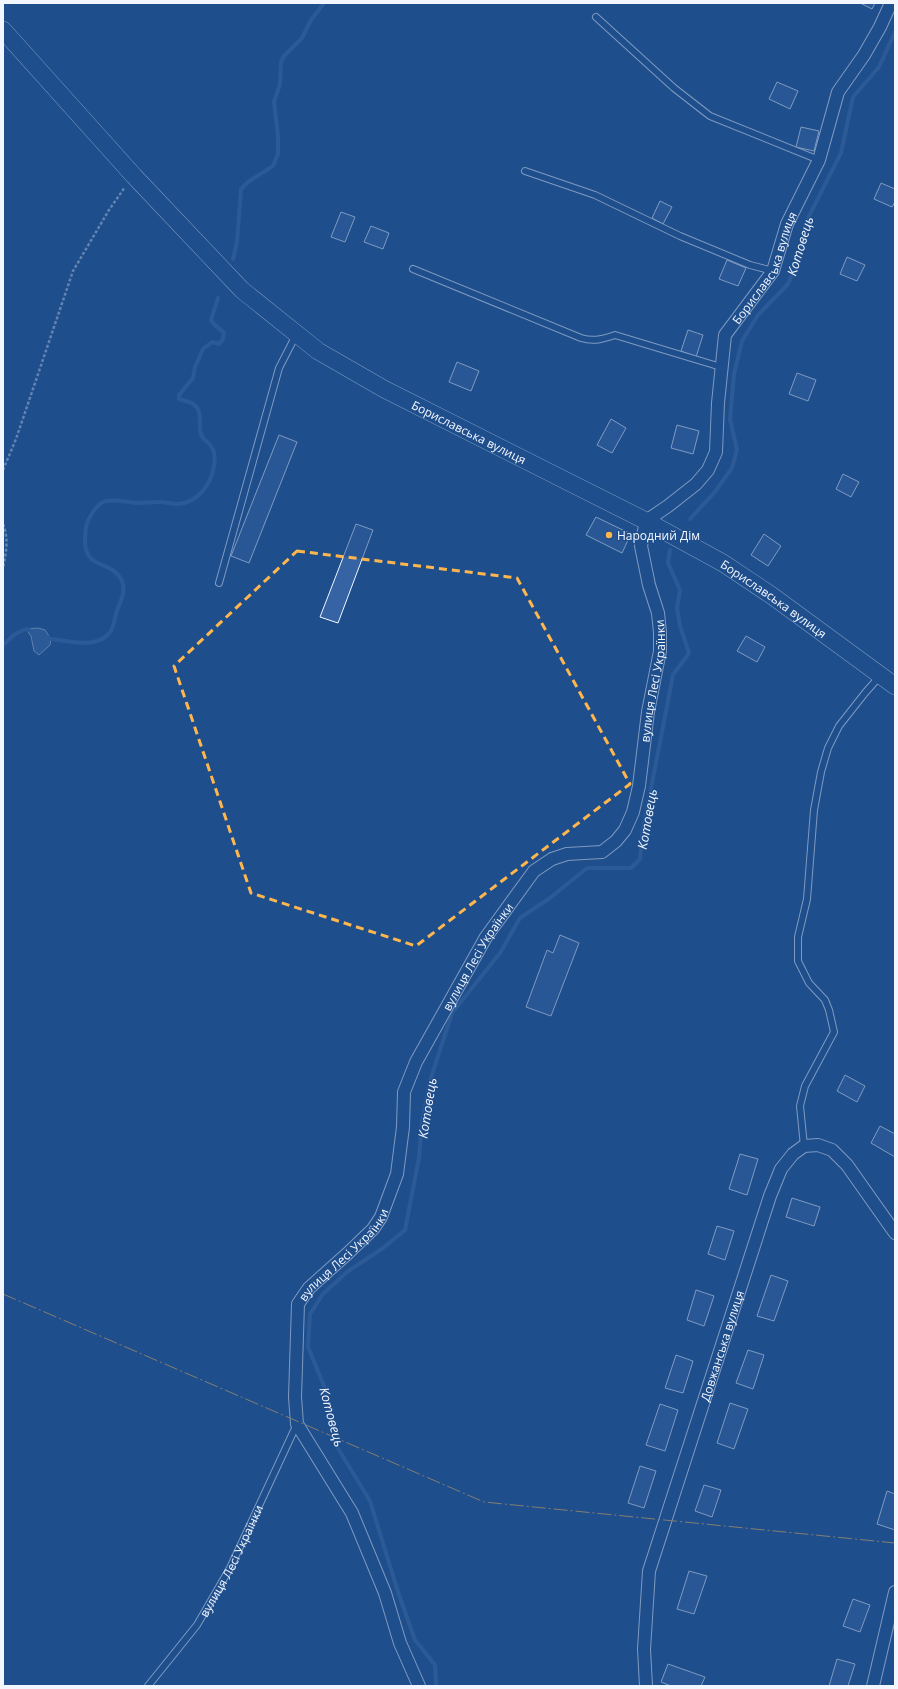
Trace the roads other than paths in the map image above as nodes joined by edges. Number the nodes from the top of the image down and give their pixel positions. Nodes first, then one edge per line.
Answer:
1 (891, 3) edge
2 (596, 17) dead end
3 (3, 30) edge
4 (819, 160) junction
5 (524, 171) dead end
6 (413, 269) dead end
7 (773, 271) junction
8 (297, 335) junction
9 (721, 367) junction
10 (646, 521) junction
11 (219, 583) dead end
12 (881, 676) junction
13 (895, 686) edge
14 (804, 1146) junction
15 (895, 1233) edge
16 (297, 1424) junction
17 (895, 1592) edge
18 (148, 1686) edge
19 (419, 1686) edge
20 (646, 1686) edge
21 (873, 1686) edge

1 - 4 street, Бориславська вулиця
2 - 4 lane
3 - 8 main road, Бориславська вулиця
4 - 7 street, Бориславська вулиця
5 - 7 lane
6 - 9 lane
7 - 9 street, Бориславська вулиця
8 - 10 main road, Бориславська вулиця
8 - 11 lane
9 - 10 street, Бориславська вулиця
10 - 12 main road, Бориславська вулиця
10 - 16 street, вулиця Лесі Українки
12 - 13 main road, Бориславська вулиця
12 - 14 lane
14 - 15 street
14 - 20 street, Довжанська вулиця
16 - 18 lane, вулиця Лесі Українки
16 - 19 street, вулиця Лесі Українки
17 - 21 street

